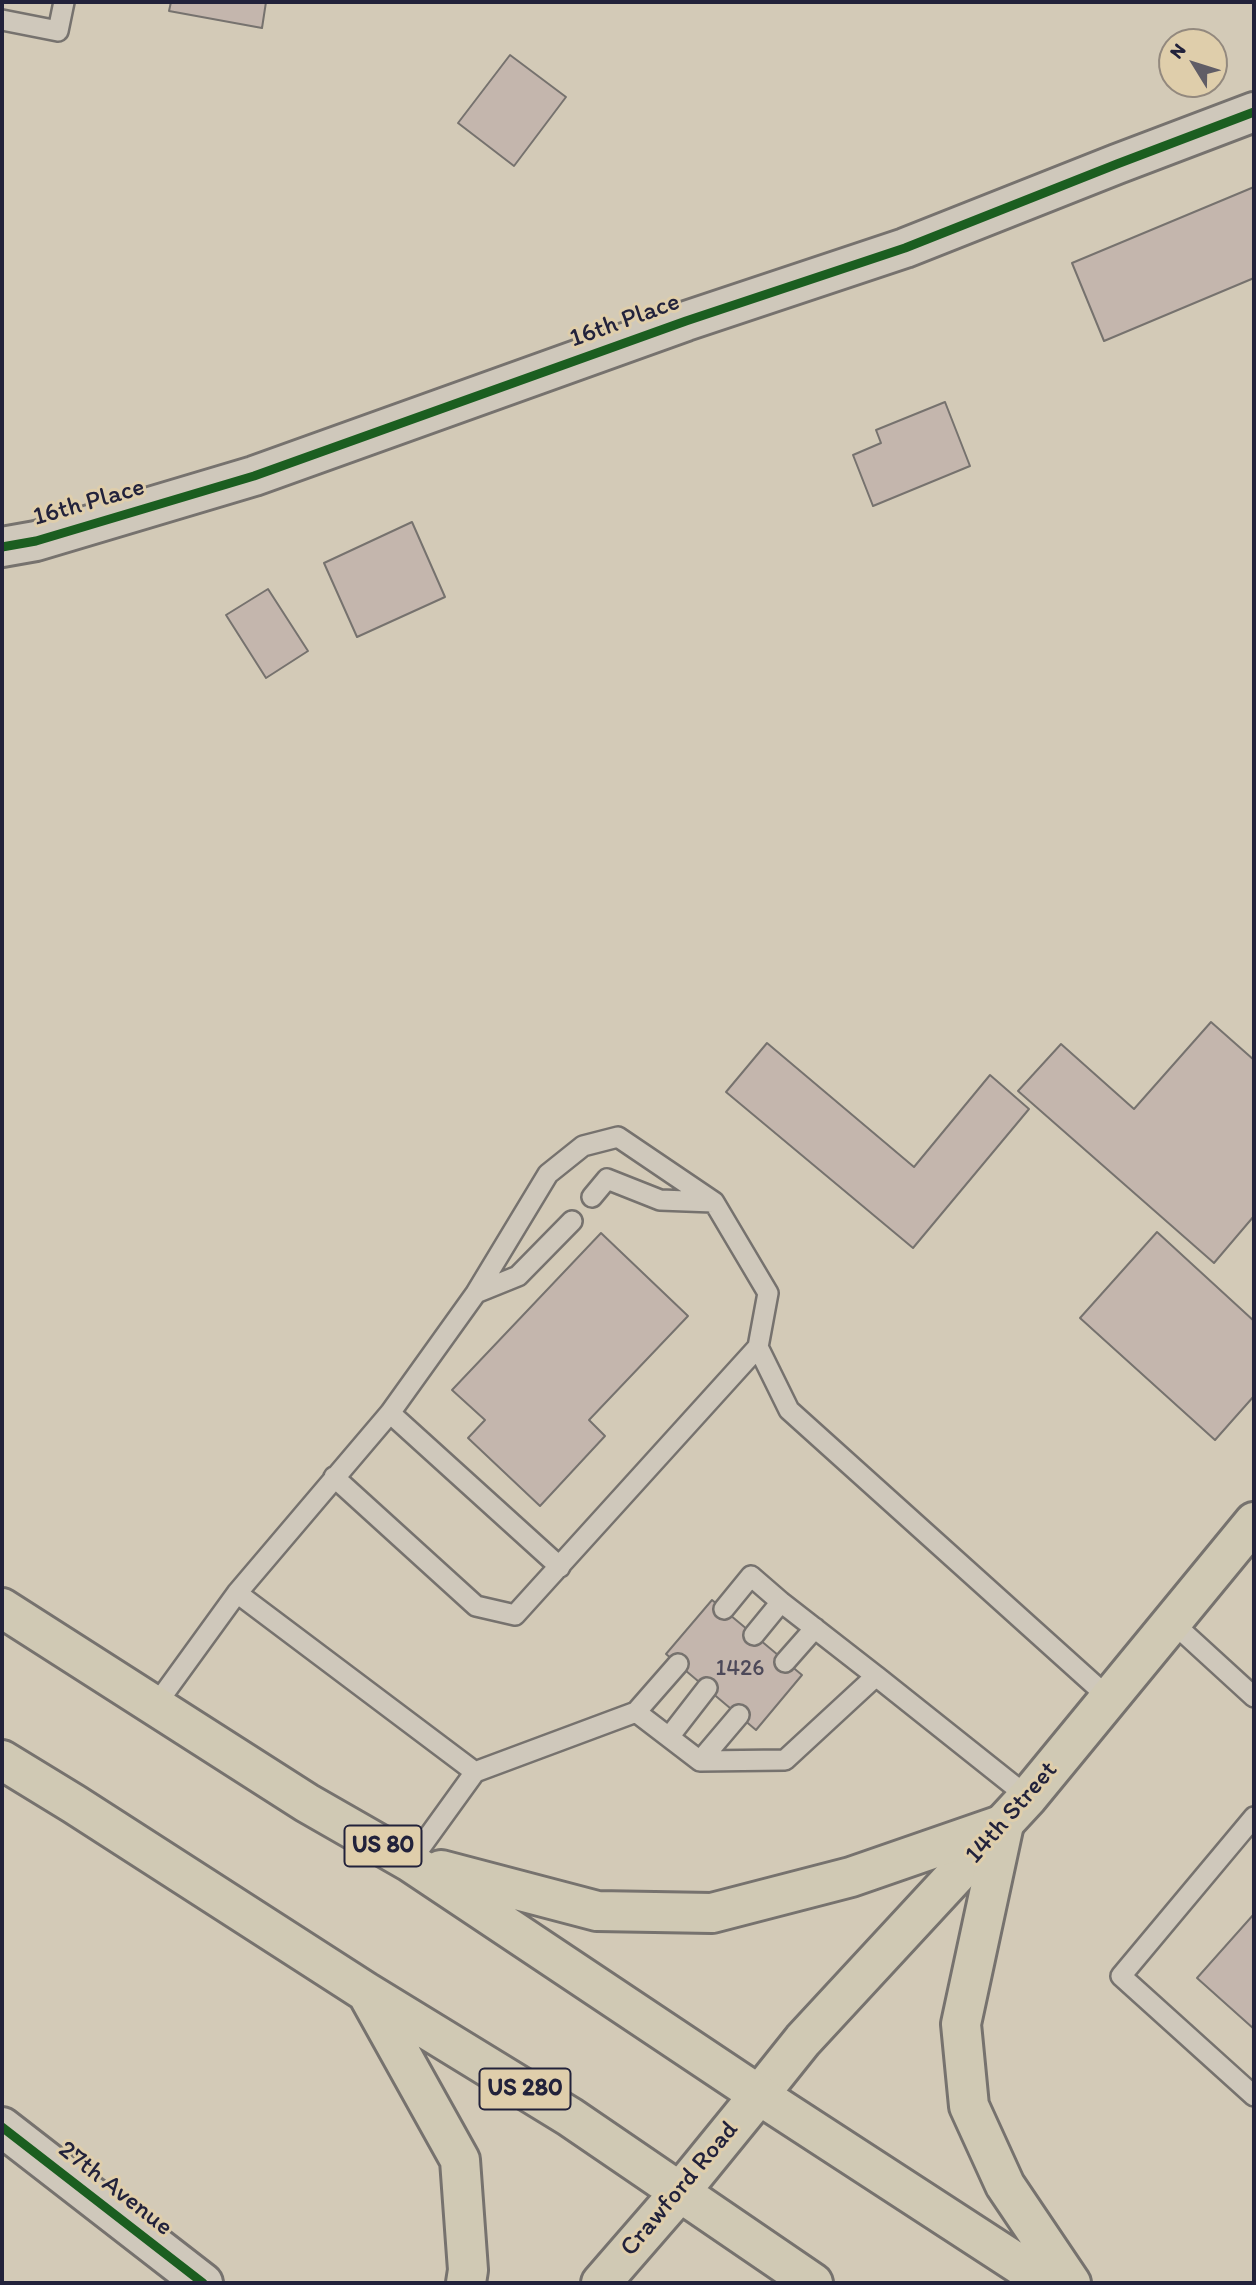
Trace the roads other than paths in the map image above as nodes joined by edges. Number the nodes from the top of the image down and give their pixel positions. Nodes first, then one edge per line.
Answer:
1 (64, 2) edge
2 (2, 20) edge
3 (1254, 112) edge
4 (2, 547) edge
5 (592, 1197) dead end
6 (714, 1202) junction
7 (572, 1221) dead end
8 (476, 1293) junction
9 (758, 1347) junction
10 (390, 1413) junction
11 (334, 1477) junction
12 (1254, 1522) edge
13 (560, 1567) junction
14 (237, 1593) junction
15 (781, 1602) junction
16 (2, 1608) edge
17 (724, 1609) dead end
18 (1172, 1622) junction
19 (815, 1628) junction
20 (754, 1635) dead end
21 (786, 1662) dead end
22 (678, 1664) dead end
23 (876, 1676) junction
24 (707, 1688) dead end
25 (1254, 1697) edge
26 (1109, 1698) junction
27 (155, 1706) junction
28 (636, 1712) junction
29 (739, 1715) dead end
30 (669, 1737) junction
31 (2, 1760) edge
32 (700, 1761) junction
33 (475, 1772) junction
34 (1016, 1811) junction
35 (1254, 1817) edge
36 (410, 1862) junction
37 (366, 1992) junction
38 (759, 2095) junction
39 (1254, 2096) edge
40 (2, 2127) edge
41 (680, 2192) junction
42 (202, 2283) edge
43 (466, 2283) edge
44 (601, 2283) edge
45 (813, 2283) edge
46 (1048, 2283) edge
47 (1071, 2283) edge

1 - 2 lane
3 - 4 street, 16th Place
5 - 6 lane
6 - 8 lane
6 - 9 lane
7 - 8 lane
8 - 10 lane
9 - 13 lane
9 - 26 lane
10 - 11 lane
10 - 13 lane
11 - 13 lane
11 - 14 lane
12 - 18 main road, 14th Street
14 - 27 lane
14 - 33 lane
15 - 17 lane
15 - 19 lane
15 - 20 lane
16 - 27 main road, US 80
18 - 25 lane
18 - 26 main road, 14th Street
19 - 21 lane
19 - 23 lane
22 - 28 lane
23 - 32 lane
23 - 34 lane
24 - 30 lane
26 - 34 main road, 14th Street
27 - 36 main road, US 80
28 - 30 lane
28 - 33 lane
29 - 32 lane
30 - 32 lane
31 - 37 main road
33 - 36 lane
34 - 36 main road
34 - 38 main road, 14th Street
34 - 47 main road
35 - 39 lane
36 - 38 main road, US 80
37 - 41 main road, US 280
37 - 43 main road
38 - 41 main road, Crawford Road
38 - 46 main road
40 - 42 street, 27th Avenue
41 - 44 main road, Crawford Road
41 - 45 main road, US 280

